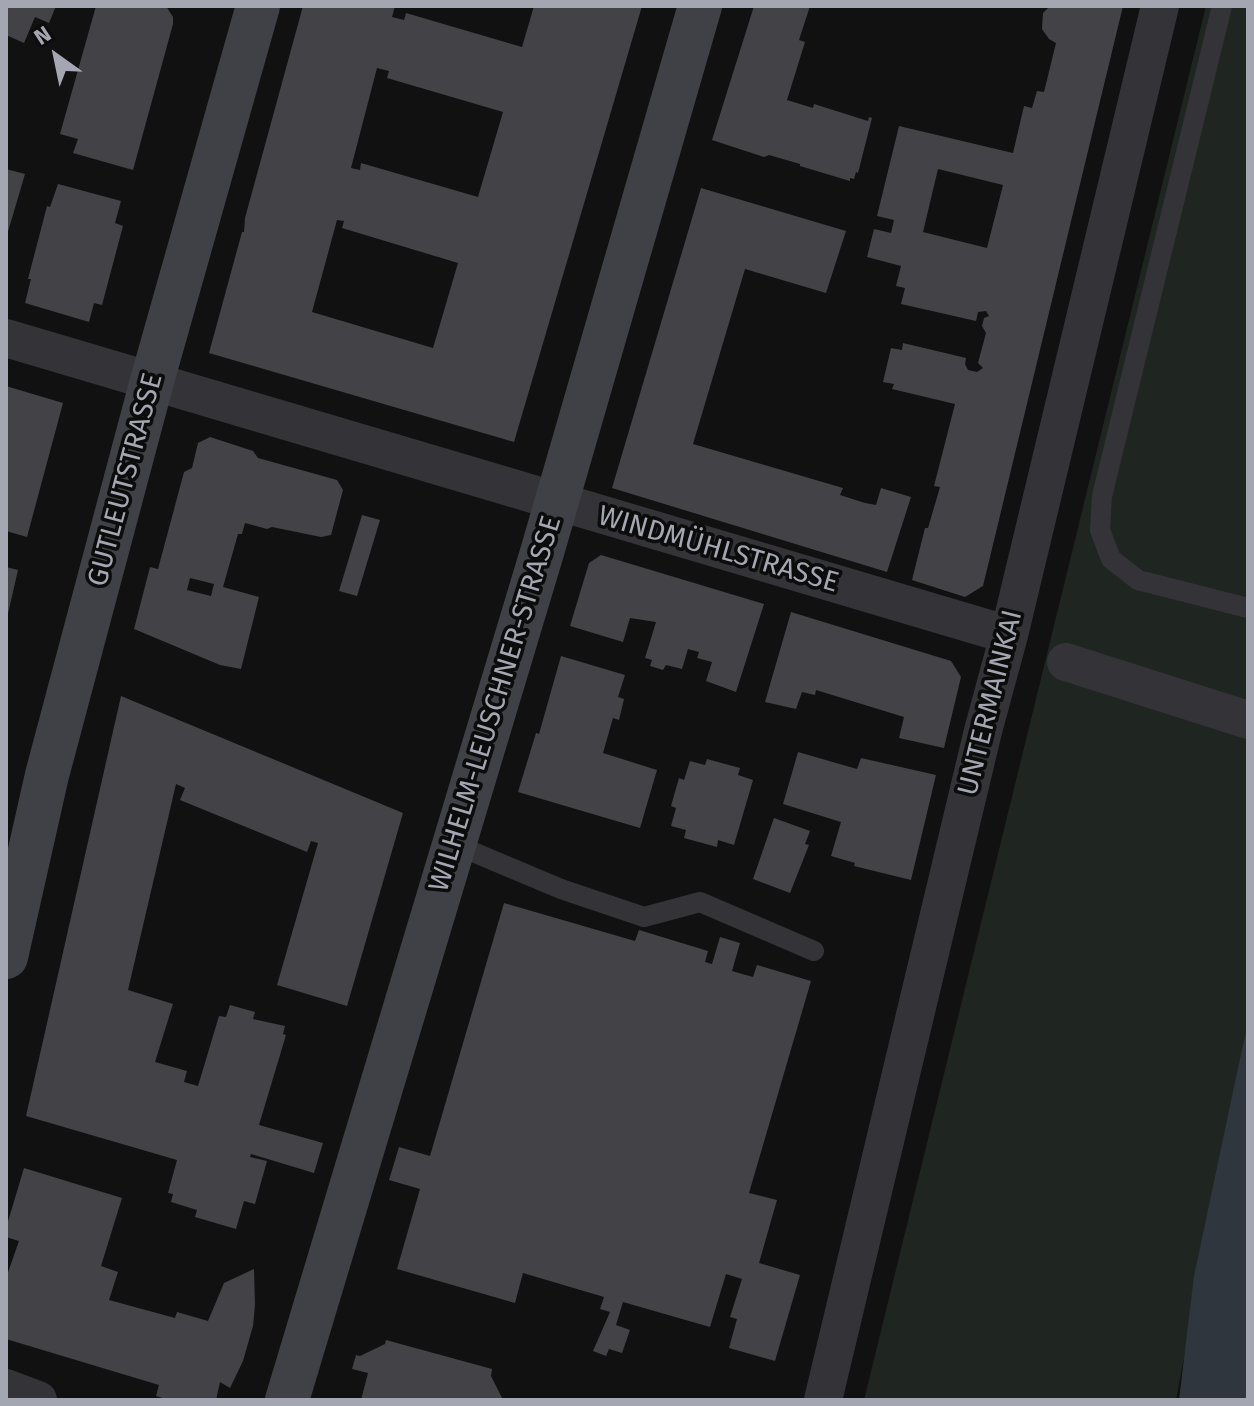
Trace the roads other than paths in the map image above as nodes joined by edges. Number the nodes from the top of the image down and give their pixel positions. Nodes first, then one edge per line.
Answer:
1 (258, 6) edge
2 (700, 6) edge
3 (1160, 6) edge
4 (1222, 6) edge
5 (6, 338) edge
6 (152, 381) junction
7 (557, 502) junction
8 (1248, 608) edge
9 (1009, 635) junction
10 (1066, 662) dead end
11 (1248, 720) edge
12 (454, 844) junction
13 (814, 951) dead end
14 (6, 957) edge
15 (6, 1388) edge
16 (38, 1400) edge
17 (287, 1400) edge
18 (823, 1400) edge

1 - 6 main road, GUTLEUTSTRASSE
2 - 7 main road, WILHELM-LEUSCHNER-STRASSE
3 - 9 street, UNTERMAINKAI
4 - 8 lane
5 - 6 street, WINDMÜHLSTRASSE
6 - 7 street, WINDMÜHLSTRASSE
6 - 14 main road, GUTLEUTSTRASSE
7 - 9 street, WINDMÜHLSTRASSE
7 - 12 main road, WILHELM-LEUSCHNER-STRASSE
9 - 18 street, UNTERMAINKAI
10 - 11 street
12 - 13 lane
12 - 17 main road, WILHELM-LEUSCHNER-STRASSE
15 - 16 street

